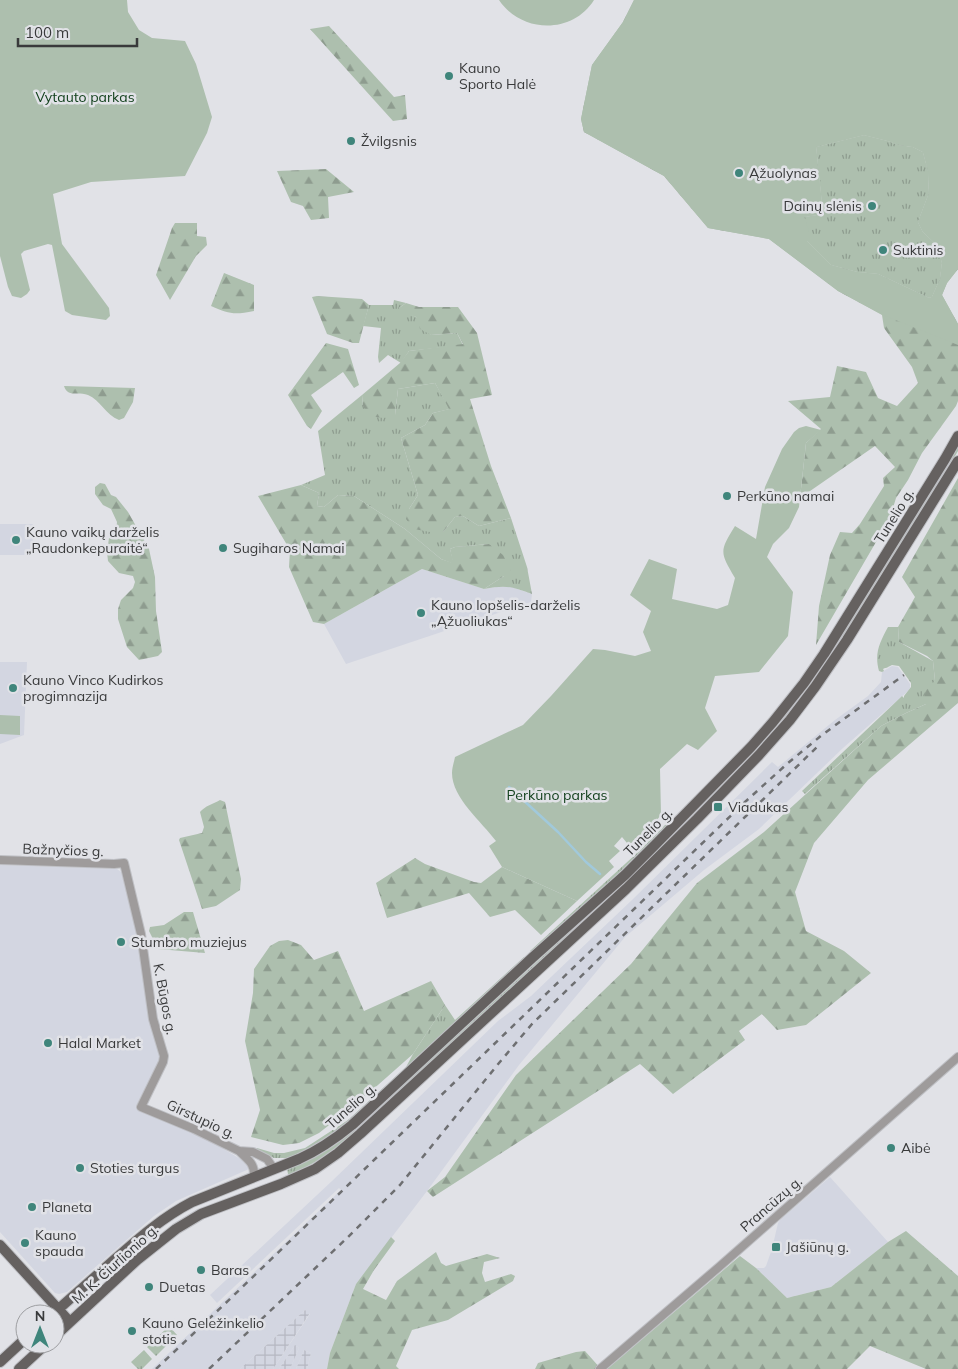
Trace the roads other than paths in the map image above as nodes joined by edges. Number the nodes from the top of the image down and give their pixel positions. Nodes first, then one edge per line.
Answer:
1 (958, 436) edge
2 (958, 460) edge
3 (0, 860) edge
4 (124, 864) joint
5 (958, 1057) edge
6 (141, 1107) joint
7 (239, 1151) junction
8 (274, 1169) junction
9 (254, 1177) junction
10 (281, 1184) junction
11 (0, 1245) edge
12 (82, 1288) junction
13 (94, 1301) junction
14 (48, 1304) edge
15 (64, 1304) edge
16 (65, 1319) edge
17 (70, 1322) junction
18 (65, 1327) edge
19 (15, 1348) edge
20 (35, 1354) edge
21 (0, 1362) edge
22 (19, 1369) edge
23 (600, 1369) edge

1 - 8 main road, Tunelio g.
2 - 10 main road, Tunelio g.
3 - 4 street, Bažnyčios g.
4 - 6 street, K. Būgos g.
5 - 23 street, Prancūzų g.
6 - 7 street, Girstupio g.
7 - 8 street, Girstupio g.
7 - 9 street
8 - 9 main road, M. K. Čiurlionio g.
8 - 10 main road
9 - 12 main road, M. K. Čiurlionio g.
10 - 13 main road, M. K. Čiurlionio g.
11 - 14 main road
12 - 13 main road
12 - 15 main road, M. K. Čiurlionio g.
13 - 17 main road, M. K. Čiurlionio g.
16 - 17 main road
17 - 18 main road, M. K. Čiurlionio g.
19 - 21 main road
20 - 22 main road

